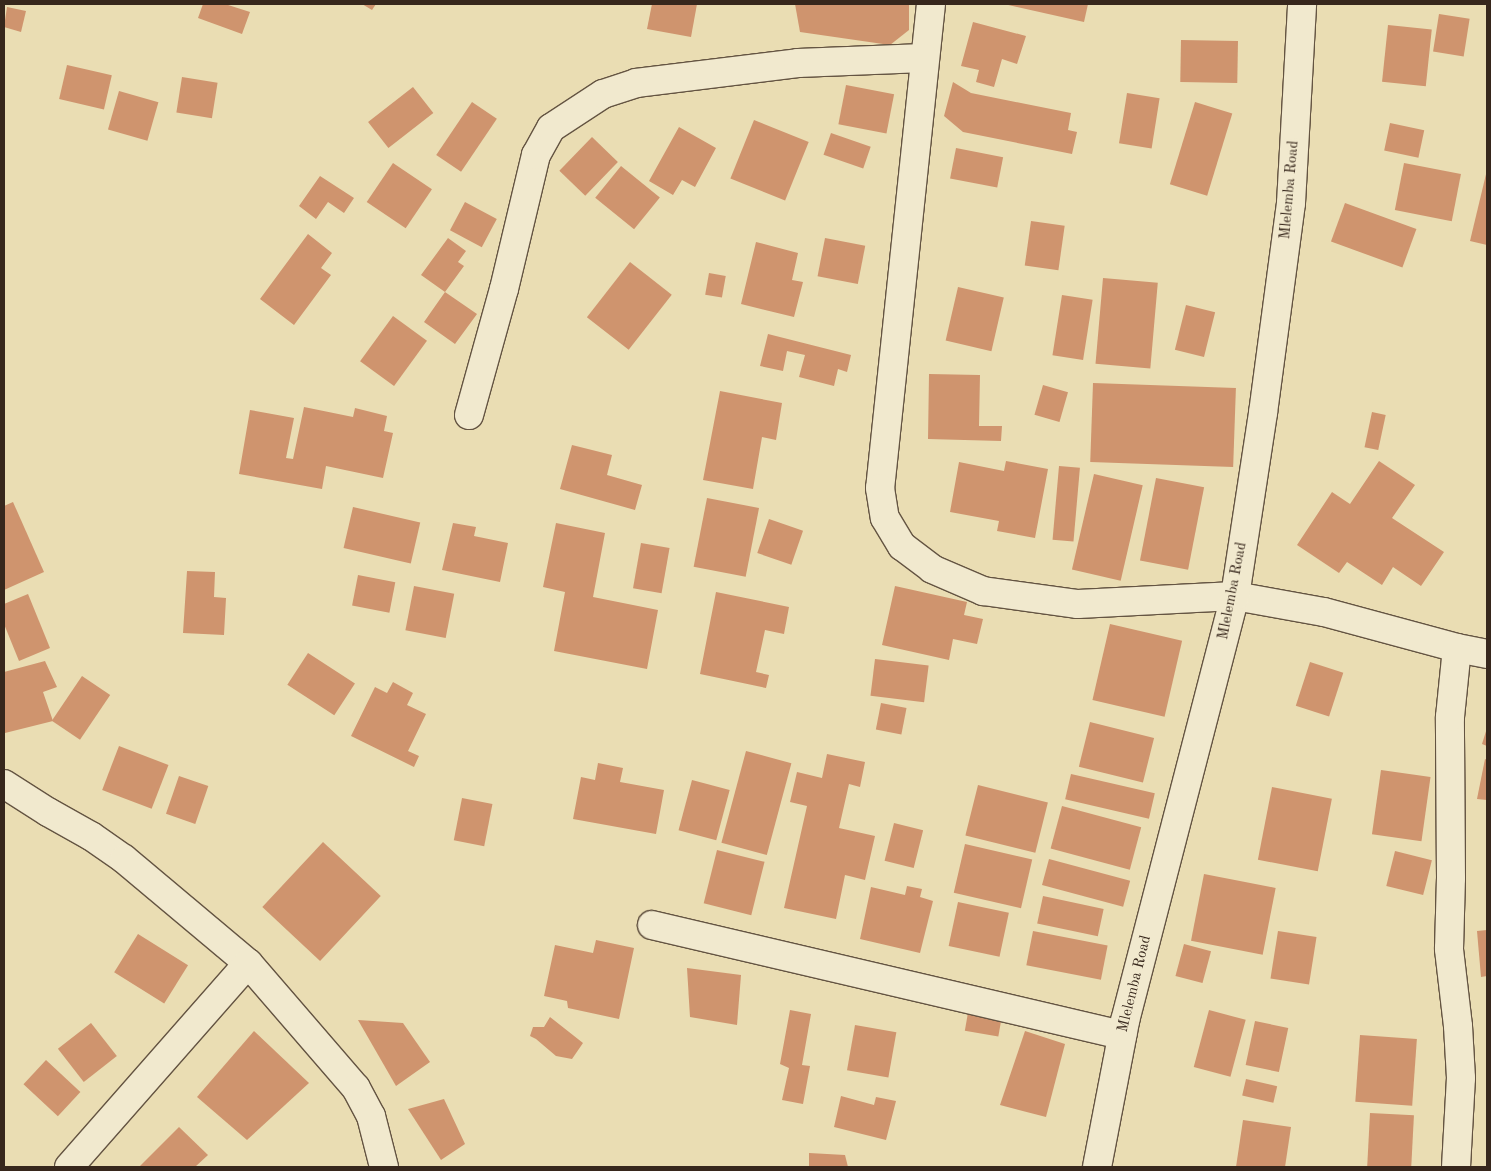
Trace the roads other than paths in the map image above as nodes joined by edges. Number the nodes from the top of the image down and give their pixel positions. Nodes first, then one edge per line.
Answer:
1 (930, 4) edge
2 (1302, 4) edge
3 (924, 58) junction
4 (469, 415) dead end
5 (1235, 596) junction
6 (1457, 648) junction
7 (1487, 654) edge
8 (4, 784) edge
9 (652, 924) dead end
10 (248, 963) junction
11 (1122, 1035) junction
12 (70, 1167) edge
13 (384, 1167) edge
14 (1097, 1167) edge
15 (1456, 1167) edge

1 - 3 street
2 - 5 street, Mlelemba Road
3 - 4 street
3 - 5 street
5 - 6 street
5 - 11 street, Mlelemba Road
6 - 7 street
6 - 15 street
8 - 10 street
9 - 11 street
10 - 12 street
10 - 13 street
11 - 14 street, Mlelemba Road

